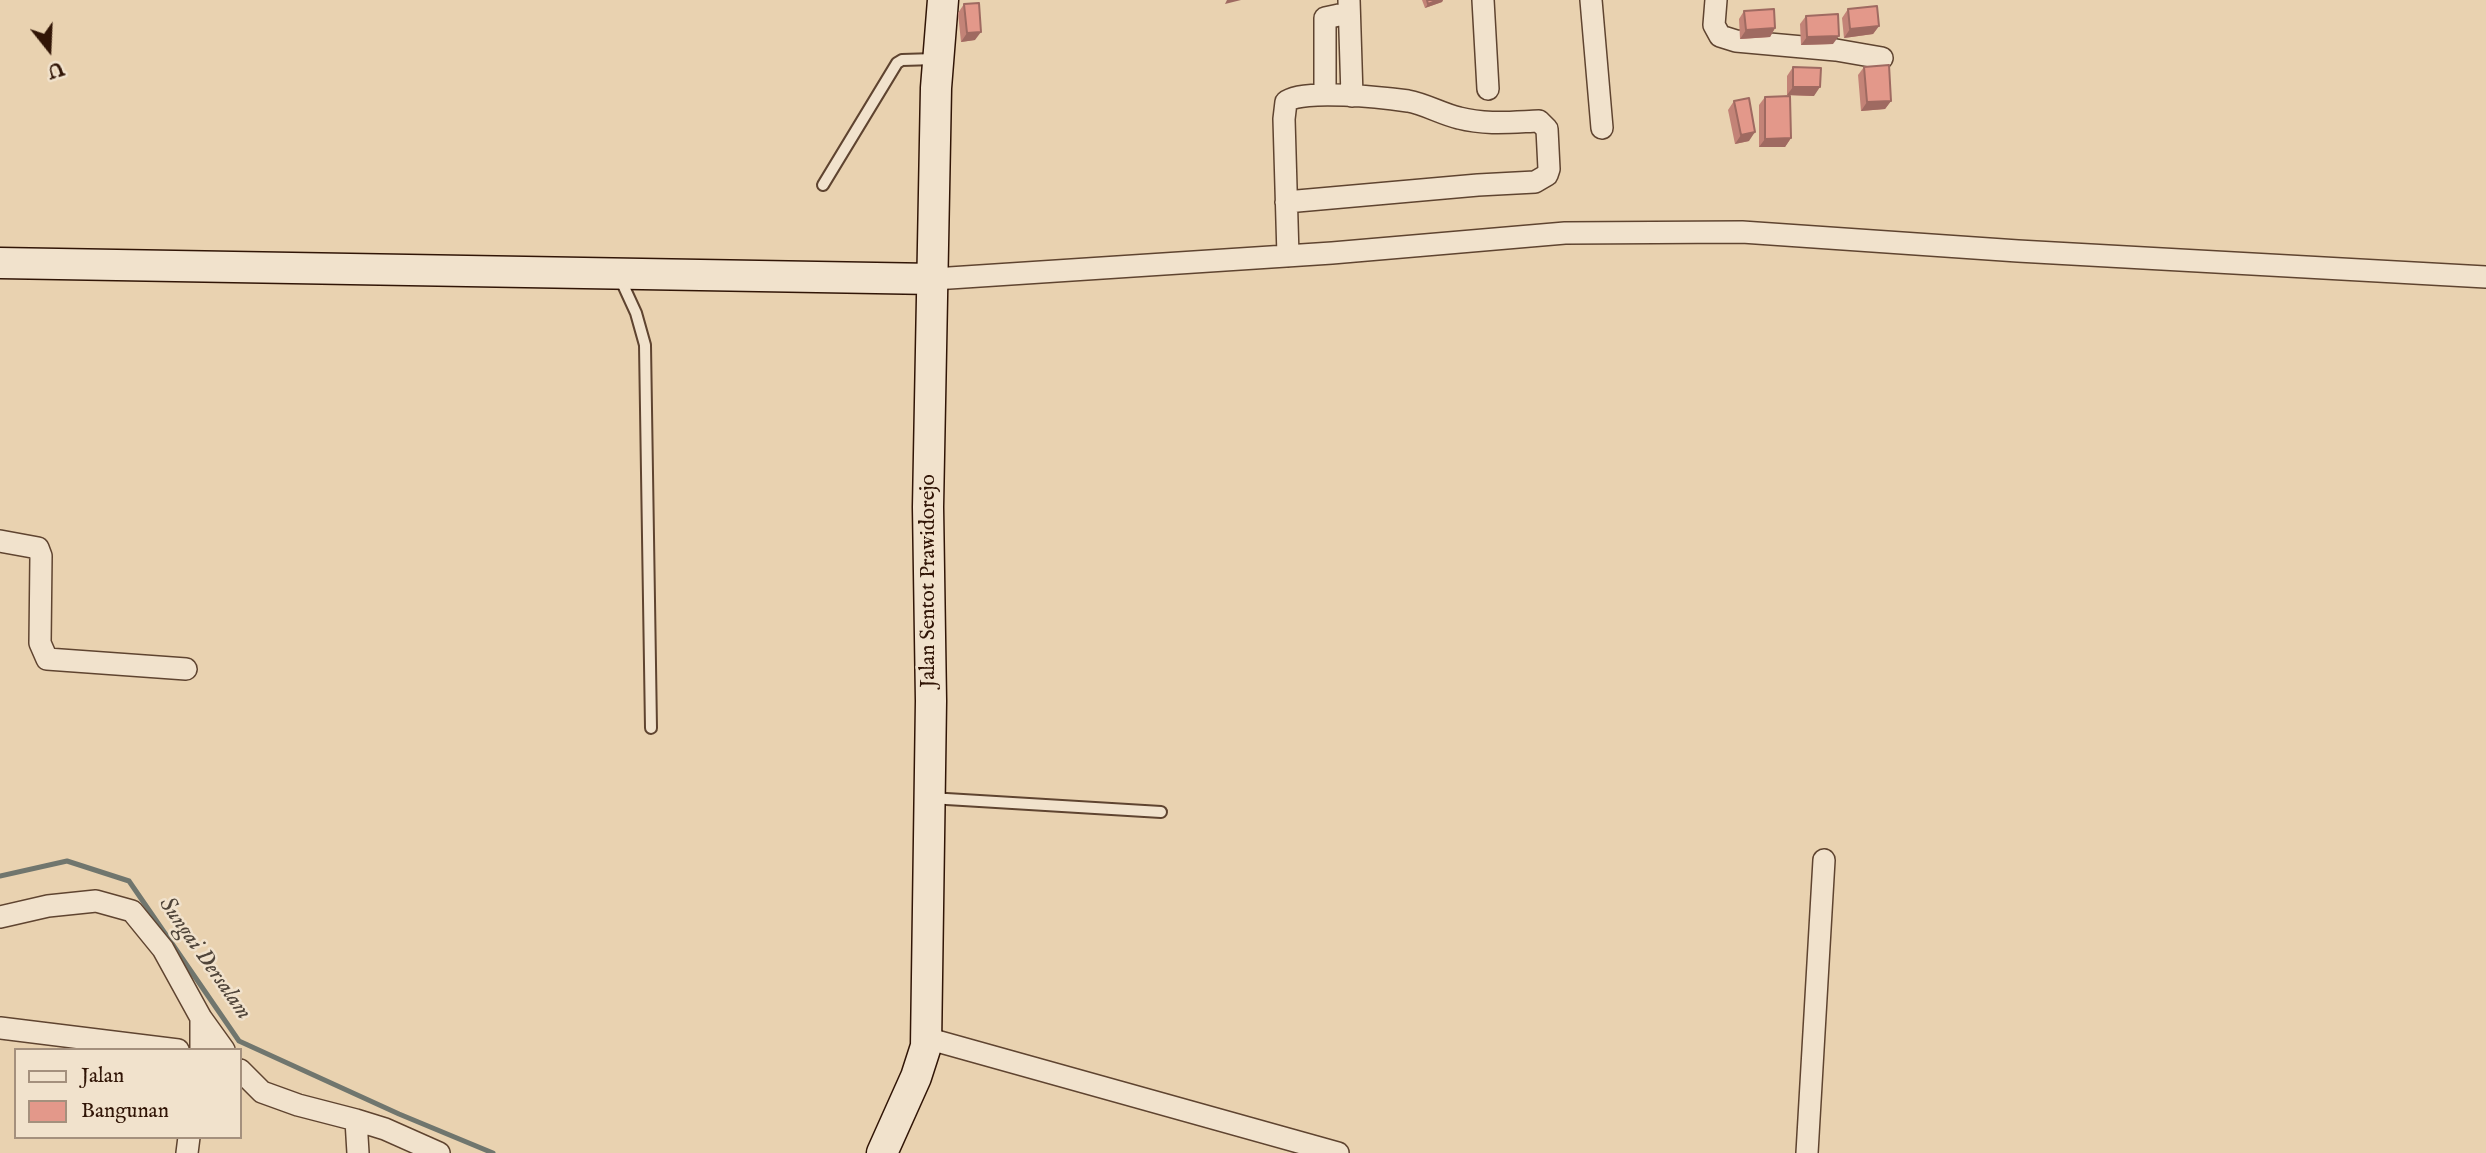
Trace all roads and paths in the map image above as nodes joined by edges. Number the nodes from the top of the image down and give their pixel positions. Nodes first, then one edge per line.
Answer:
1 (943, 0) edge
2 (1483, 0) edge
3 (1591, 0) edge
4 (1716, 0) edge
5 (1349, 8) edge
6 (1882, 58) dead end
7 (938, 59) junction
8 (1488, 89) dead end
9 (1325, 95) junction
10 (1352, 96) junction
11 (1602, 128) dead end
12 (823, 185) dead end
13 (1286, 202) junction
14 (1288, 256) junction
15 (0, 266) edge
16 (618, 274) junction
17 (2486, 277) edge
18 (933, 279) junction
19 (0, 541) edge
20 (186, 669) dead end
21 (651, 728) dead end
22 (930, 798) junction
23 (1161, 812) dead end
24 (1824, 860) dead end
25 (0, 916) edge
26 (201, 1018) junction
27 (0, 1028) edge
28 (926, 1038) junction
29 (162, 1048) edge
30 (201, 1048) edge
31 (223, 1048) edge
32 (242, 1072) edge
33 (356, 1120) junction
34 (358, 1153) edge
35 (439, 1153) edge
36 (882, 1153) edge
37 (1338, 1153) edge
38 (1807, 1153) edge

1 - 7 main road, Jalan Sentot Prawidorejo
2 - 8 street
3 - 11 street
4 - 6 street
5 - 9 street
5 - 10 street
7 - 12 lane
7 - 18 main road, Jalan Sentot Prawidorejo
9 - 10 street
9 - 13 street
10 - 13 street
13 - 14 street
14 - 17 street
14 - 18 street
15 - 16 main road
16 - 18 main road
16 - 21 lane
18 - 22 main road, Jalan Sentot Prawidorejo
19 - 20 street
22 - 23 lane
22 - 28 main road, Jalan Sentot Prawidorejo
24 - 38 street
25 - 26 street
26 - 30 street
26 - 31 street
27 - 29 street
28 - 36 main road, Jalan Sentot Prawidorejo
28 - 37 street
32 - 33 street
33 - 34 street
33 - 35 street

